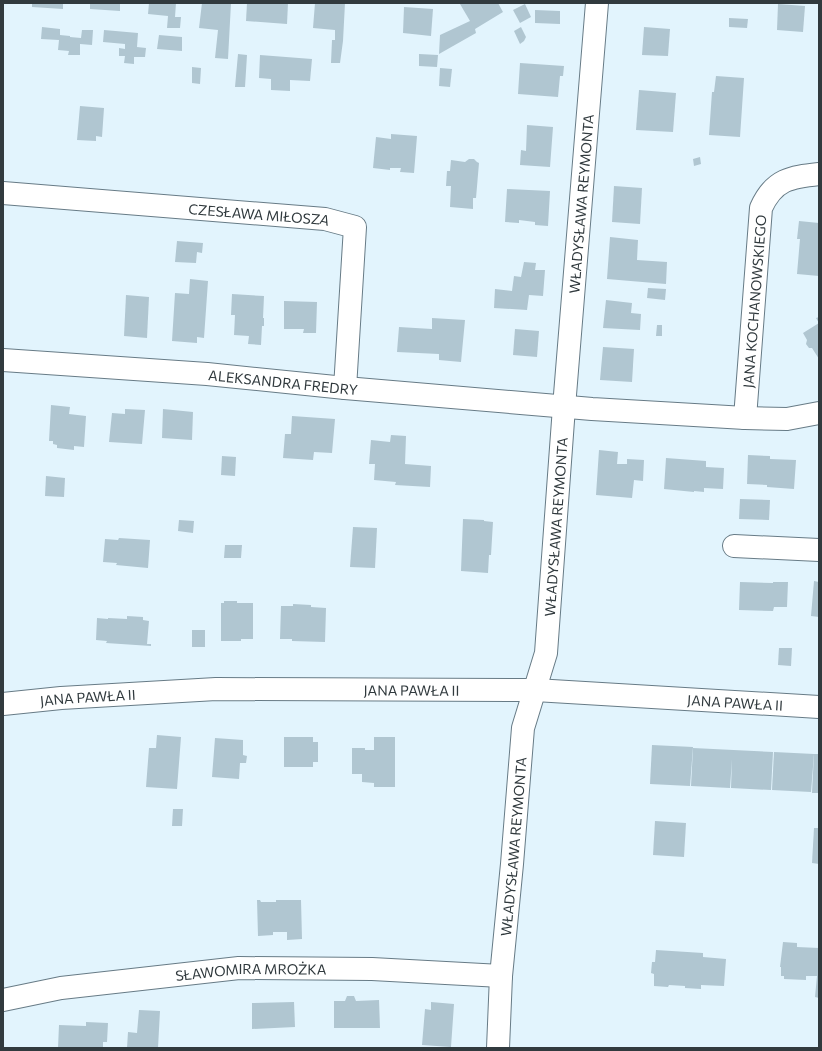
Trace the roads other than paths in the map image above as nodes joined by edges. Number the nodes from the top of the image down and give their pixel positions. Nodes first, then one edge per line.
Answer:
1 (597, 3) edge
2 (819, 174) edge
3 (3, 193) edge
4 (3, 360) edge
5 (345, 388) junction
6 (564, 407) junction
7 (819, 413) edge
8 (746, 418) junction
9 (734, 546) dead end
10 (819, 550) edge
11 (535, 690) junction
12 (3, 704) edge
13 (819, 707) edge
14 (501, 976) junction
15 (3, 1000) edge
16 (498, 1048) edge

1 - 6 street, WŁADYSŁAWA REYMONTA
2 - 8 street, JANA KOCHANOWSKIEGO
3 - 5 street, CZESŁAWA MIŁOSZA
4 - 5 street, ALEKSANDRA FREDRY
5 - 6 street, ALEKSANDRA FREDRY
6 - 8 street
6 - 11 street, WŁADYSŁAWA REYMONTA
7 - 8 street
9 - 10 street
11 - 12 street, JANA PAWŁA II
11 - 13 street, JANA PAWŁA II
11 - 14 street, WŁADYSŁAWA REYMONTA
14 - 15 street, SŁAWOMIRA MROŻKA
14 - 16 street, WŁADYSŁAWA REYMONTA

